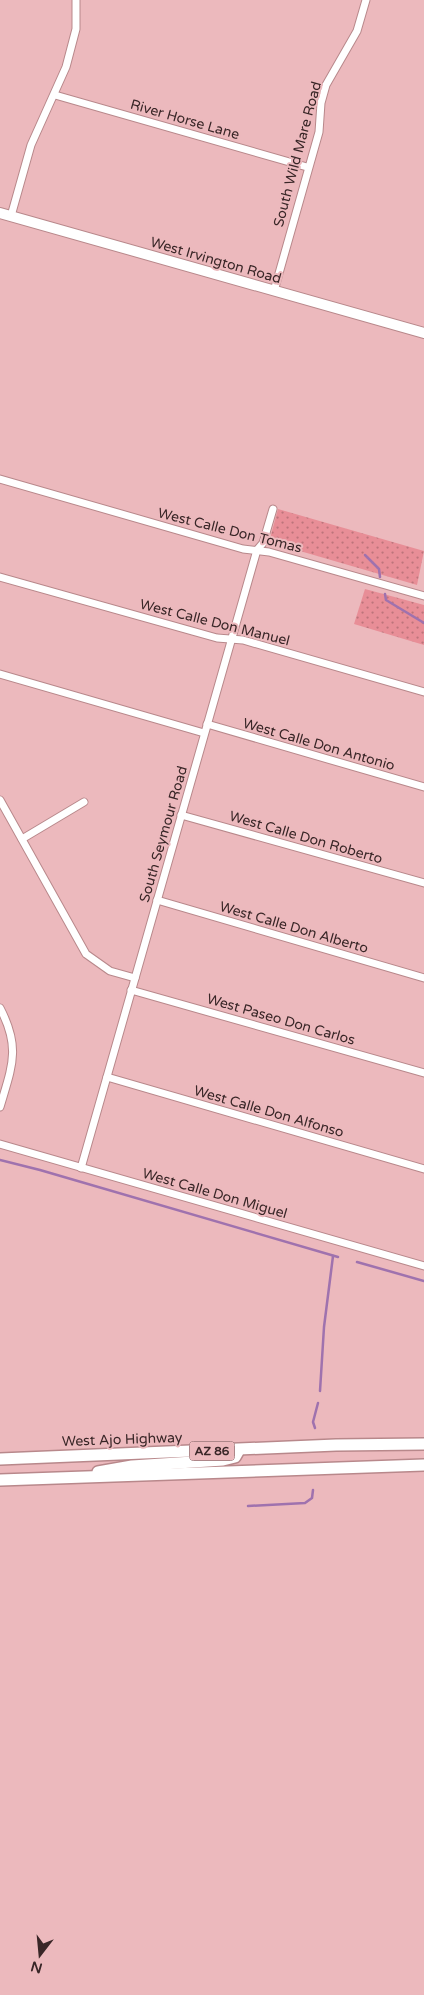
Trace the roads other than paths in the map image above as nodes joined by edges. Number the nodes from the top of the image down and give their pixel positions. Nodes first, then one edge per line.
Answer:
1 (76, 0) edge
2 (366, 0) edge
3 (55, 94) junction
4 (307, 167) junction
5 (0, 213) edge
6 (11, 216) junction
7 (274, 291) junction
8 (424, 333) edge
9 (0, 479) edge
10 (273, 509) dead end
11 (257, 550) junction
12 (0, 577) edge
13 (424, 596) edge
14 (230, 639) junction
15 (0, 674) edge
16 (424, 692) edge
17 (207, 724) junction
18 (204, 733) junction
19 (424, 787) edge
20 (0, 800) edge
21 (84, 802) dead end
22 (181, 815) junction
23 (22, 839) junction
24 (424, 883) edge
25 (157, 900) junction
26 (135, 978) junction
27 (424, 978) edge
28 (131, 990) junction
29 (0, 1008) edge
30 (424, 1073) edge
31 (107, 1077) junction
32 (0, 1107) edge
33 (0, 1144) edge
34 (81, 1168) junction
35 (424, 1169) edge
36 (424, 1266) edge
37 (424, 1444) edge
38 (239, 1450) junction
39 (0, 1459) edge
40 (424, 1465) edge
41 (80, 1478) junction
42 (0, 1480) edge

1 - 3 street
2 - 4 street, South Wild Mare Road
3 - 4 street, River Horse Lane
3 - 6 street
4 - 7 street, South Wild Mare Road
5 - 6 main road, West Irvington Road
6 - 7 main road, West Irvington Road
7 - 8 main road, West Irvington Road
9 - 11 street, West Calle Don Tomas
10 - 11 street, South Seymour Road
11 - 13 street, West Calle Don Tomas
11 - 14 street, South Seymour Road
12 - 14 street, West Calle Don Manuel
14 - 16 street, West Calle Don Manuel
14 - 17 street, South Seymour Road
15 - 18 street
17 - 18 street, South Seymour Road
17 - 19 street, West Calle Don Antonio
18 - 22 street, South Seymour Road
20 - 23 street
21 - 23 street
22 - 24 street, West Calle Don Roberto
22 - 25 street, South Seymour Road
23 - 26 street
25 - 26 street, South Seymour Road
25 - 27 street, West Calle Don Alberto
26 - 28 street, South Seymour Road
28 - 30 street, West Paseo Don Carlos
28 - 31 street, South Seymour Road
29 - 32 street
31 - 34 street, South Seymour Road
31 - 35 street, West Calle Don Alfonso
33 - 34 street, West Calle Don Miguel
34 - 36 street, West Calle Don Miguel
37 - 38 main road, West Ajo Highway / AZ 86
38 - 39 main road, West Ajo Highway / AZ 86
38 - 41 main road
40 - 41 main road, AZ 86
41 - 42 main road, AZ 86

